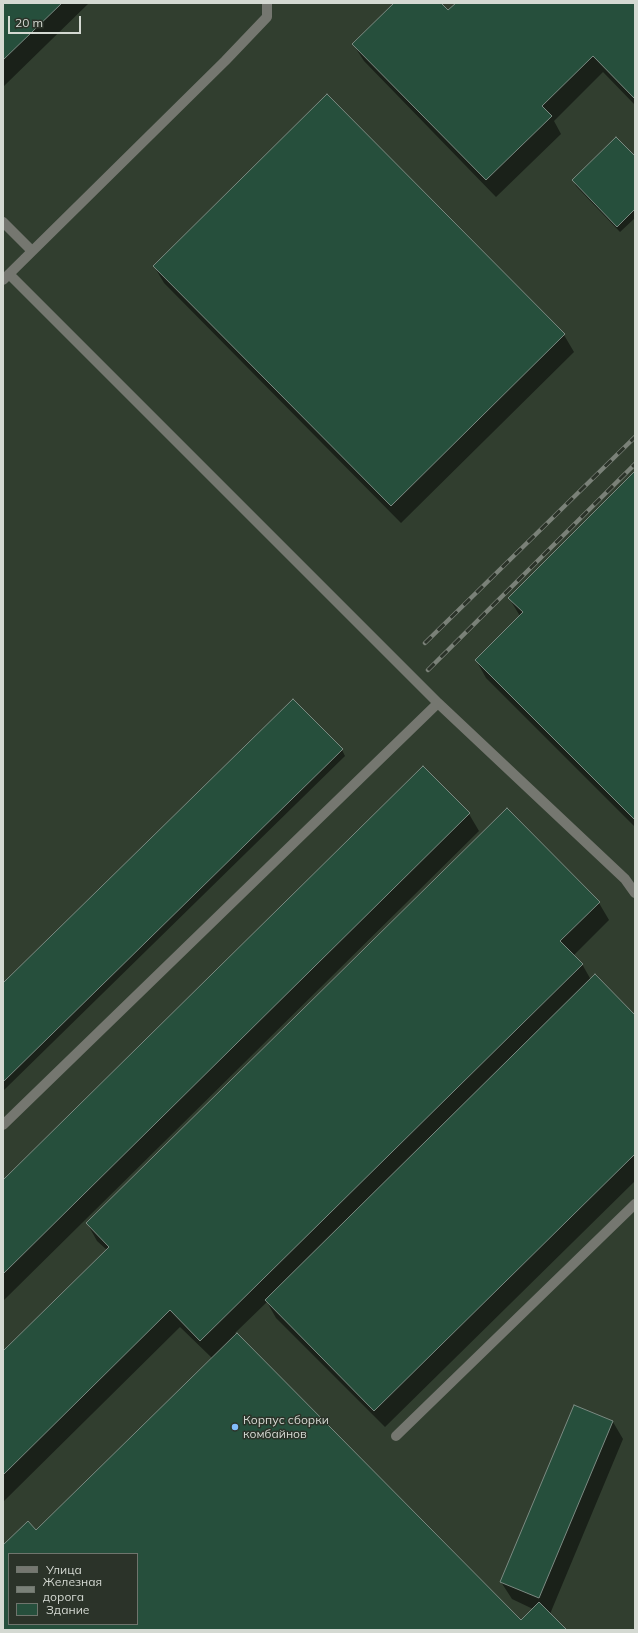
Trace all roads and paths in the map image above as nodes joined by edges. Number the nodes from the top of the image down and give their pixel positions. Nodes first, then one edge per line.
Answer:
1 (267, 3) edge
2 (3, 222) edge
3 (32, 251) junction
4 (6, 277) edge
5 (438, 703) junction
6 (635, 893) edge
7 (3, 1125) edge
8 (635, 1204) edge
9 (396, 1436) dead end

1 - 3 lane
2 - 3 lane
3 - 4 lane
4 - 5 lane
5 - 6 lane
5 - 7 lane
8 - 9 lane

